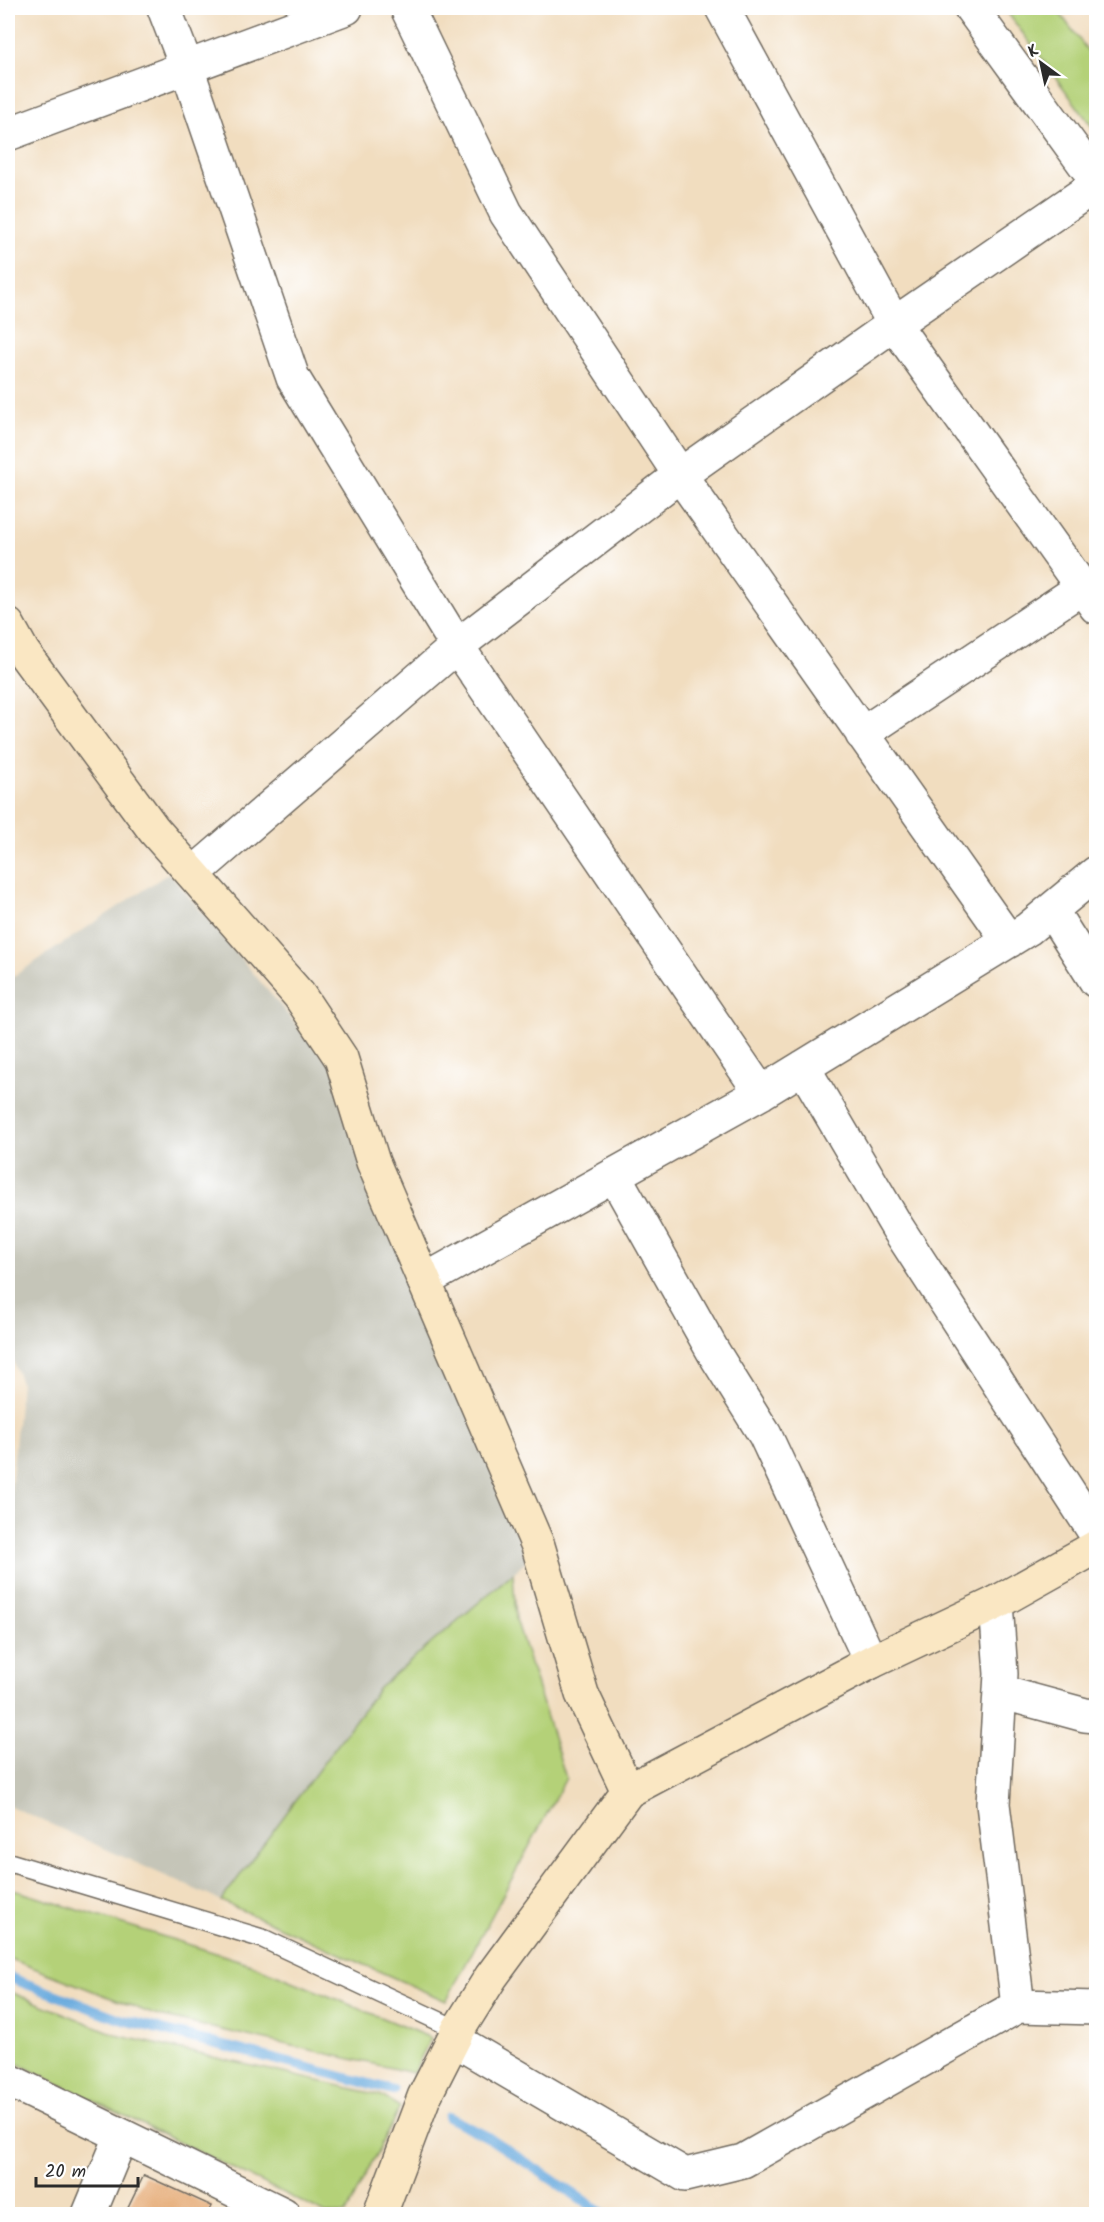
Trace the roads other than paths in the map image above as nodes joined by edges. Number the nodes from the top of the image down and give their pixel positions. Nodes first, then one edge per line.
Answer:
1 (164, 8) edge
2 (346, 8) edge
3 (407, 8) edge
4 (722, 8) edge
5 (971, 8) edge
6 (187, 68) junction
7 (8, 134) edge
8 (1096, 180) edge
9 (1096, 185) edge
10 (894, 324) junction
11 (680, 475) junction
12 (1090, 597) edge
13 (8, 625) edge
14 (457, 646) junction
15 (862, 734) junction
16 (1096, 873) edge
17 (193, 874) junction
18 (1051, 910) junction
19 (1009, 941) junction
20 (1096, 981) edge
21 (803, 1067) junction
22 (761, 1093) junction
23 (614, 1175) junction
24 (424, 1281) junction
25 (1096, 1534) edge
26 (1096, 1547) edge
27 (996, 1603) junction
28 (871, 1662) junction
29 (1000, 1692) junction
30 (1096, 1716) edge
31 (628, 1791) junction
32 (8, 1862) edge
33 (1018, 2006) junction
34 (1096, 2008) edge
35 (458, 2030) junction
36 (8, 2080) edge
37 (122, 2137) junction
38 (89, 2214) edge
39 (284, 2214) edge
40 (380, 2214) edge

1 - 6 street
2 - 6 street
3 - 11 street
4 - 10 street
5 - 8 street
6 - 7 street
6 - 14 street
9 - 10 street
10 - 11 street
10 - 12 street
11 - 14 street
11 - 15 street
12 - 15 street
13 - 17 street
14 - 17 street
14 - 22 street
15 - 19 street
16 - 18 street
17 - 24 street
18 - 19 street
18 - 20 street
19 - 21 street
21 - 22 street
21 - 25 street
22 - 23 street
23 - 24 street
23 - 28 street
24 - 31 street
26 - 27 street
27 - 28 street
27 - 29 street
28 - 31 street
29 - 30 street
29 - 33 street
31 - 35 street
32 - 35 lane
33 - 34 street
33 - 35 street
35 - 40 street
36 - 37 street
37 - 38 street
37 - 39 street

